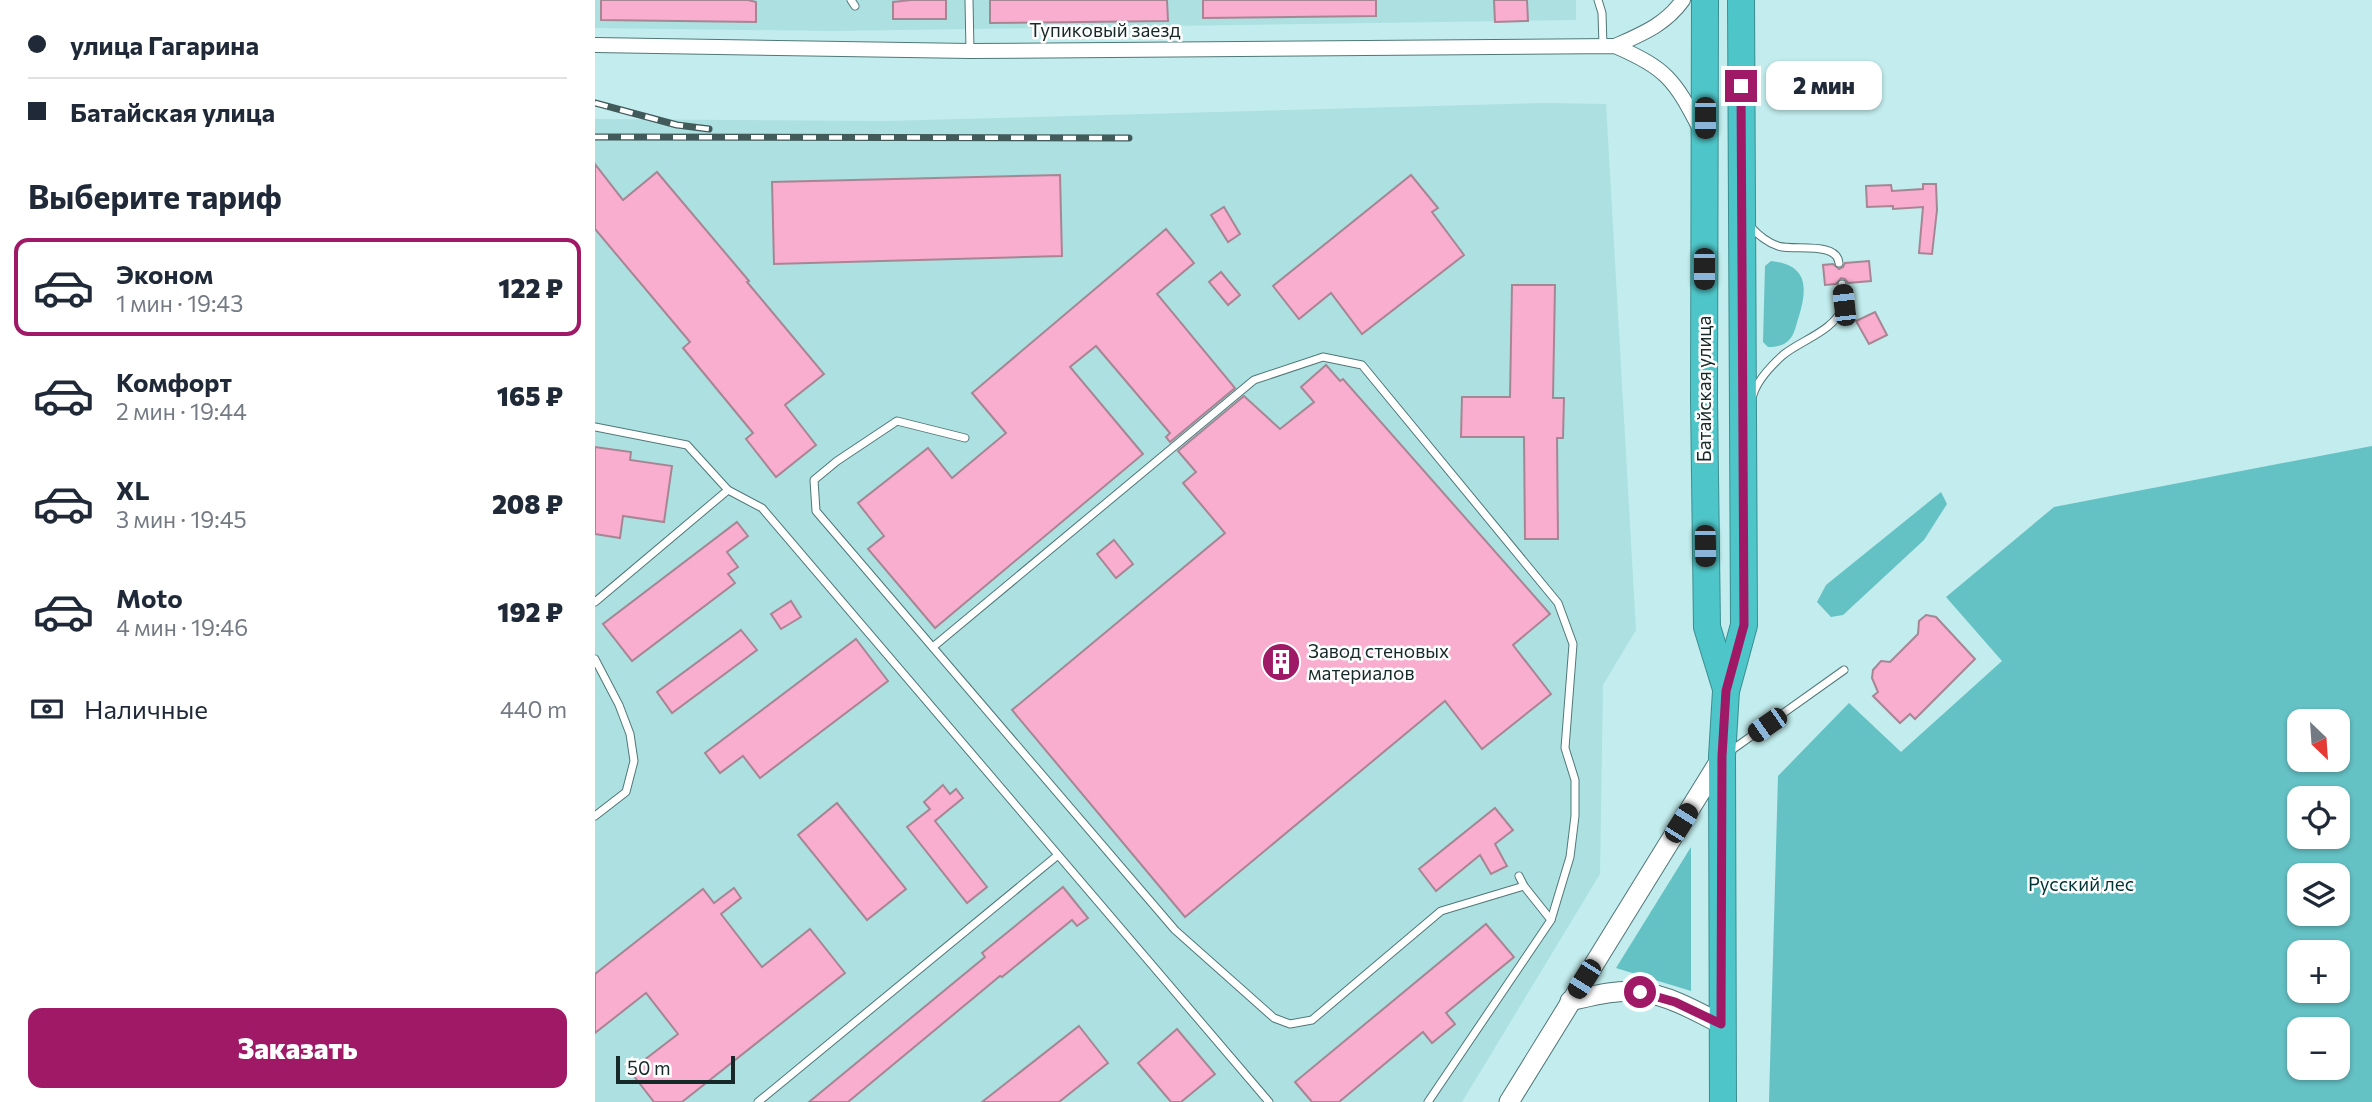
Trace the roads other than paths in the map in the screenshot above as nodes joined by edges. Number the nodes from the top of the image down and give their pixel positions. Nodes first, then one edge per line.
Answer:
1 (969, 0) edge
2 (1598, 0) edge
3 (1683, 0) edge
4 (1705, 0) edge
5 (1741, 0) edge
6 (595, 46) edge
7 (1609, 46) junction
8 (970, 51) junction
9 (1705, 139) junction
10 (1742, 216) junction
11 (1839, 263) dead end
12 (1842, 284) dead end
13 (595, 427) edge
14 (1742, 429) junction
15 (965, 438) dead end
16 (728, 489) junction
17 (595, 602) edge
18 (933, 648) junction
19 (595, 659) edge
20 (1844, 670) dead end
21 (1726, 691) junction
22 (1722, 756) junction
23 (595, 816) edge
24 (1058, 855) junction
25 (1519, 876) dead end
26 (1524, 886) junction
27 (1551, 920) junction
28 (1570, 1001) junction
29 (1721, 1024) junction
30 (758, 1102) edge
31 (1269, 1102) edge
32 (1427, 1102) edge
33 (1509, 1102) edge
34 (1723, 1102) edge

1 - 8 lane
2 - 7 lane
3 - 7 street
4 - 9 highway, Батайская улица
5 - 10 highway, Батайская улица
6 - 8 street, Тупиковый заезд
7 - 8 street, Тупиковый заезд
7 - 9 street
9 - 21 highway, Батайская улица
10 - 11 lane
10 - 14 highway, Батайская улица
12 - 14 lane
13 - 16 lane
14 - 21 highway, Батайская улица
15 - 18 lane
16 - 17 lane
16 - 24 lane
18 - 26 lane
18 - 27 lane
19 - 23 lane
20 - 22 lane
21 - 22 highway, Батайская улица
22 - 28 main road
22 - 29 highway, Батайская улица
24 - 30 lane
24 - 31 lane
25 - 26 lane
26 - 27 lane
27 - 32 lane
28 - 29 main road
28 - 33 main road
29 - 34 highway, Батайская улица

